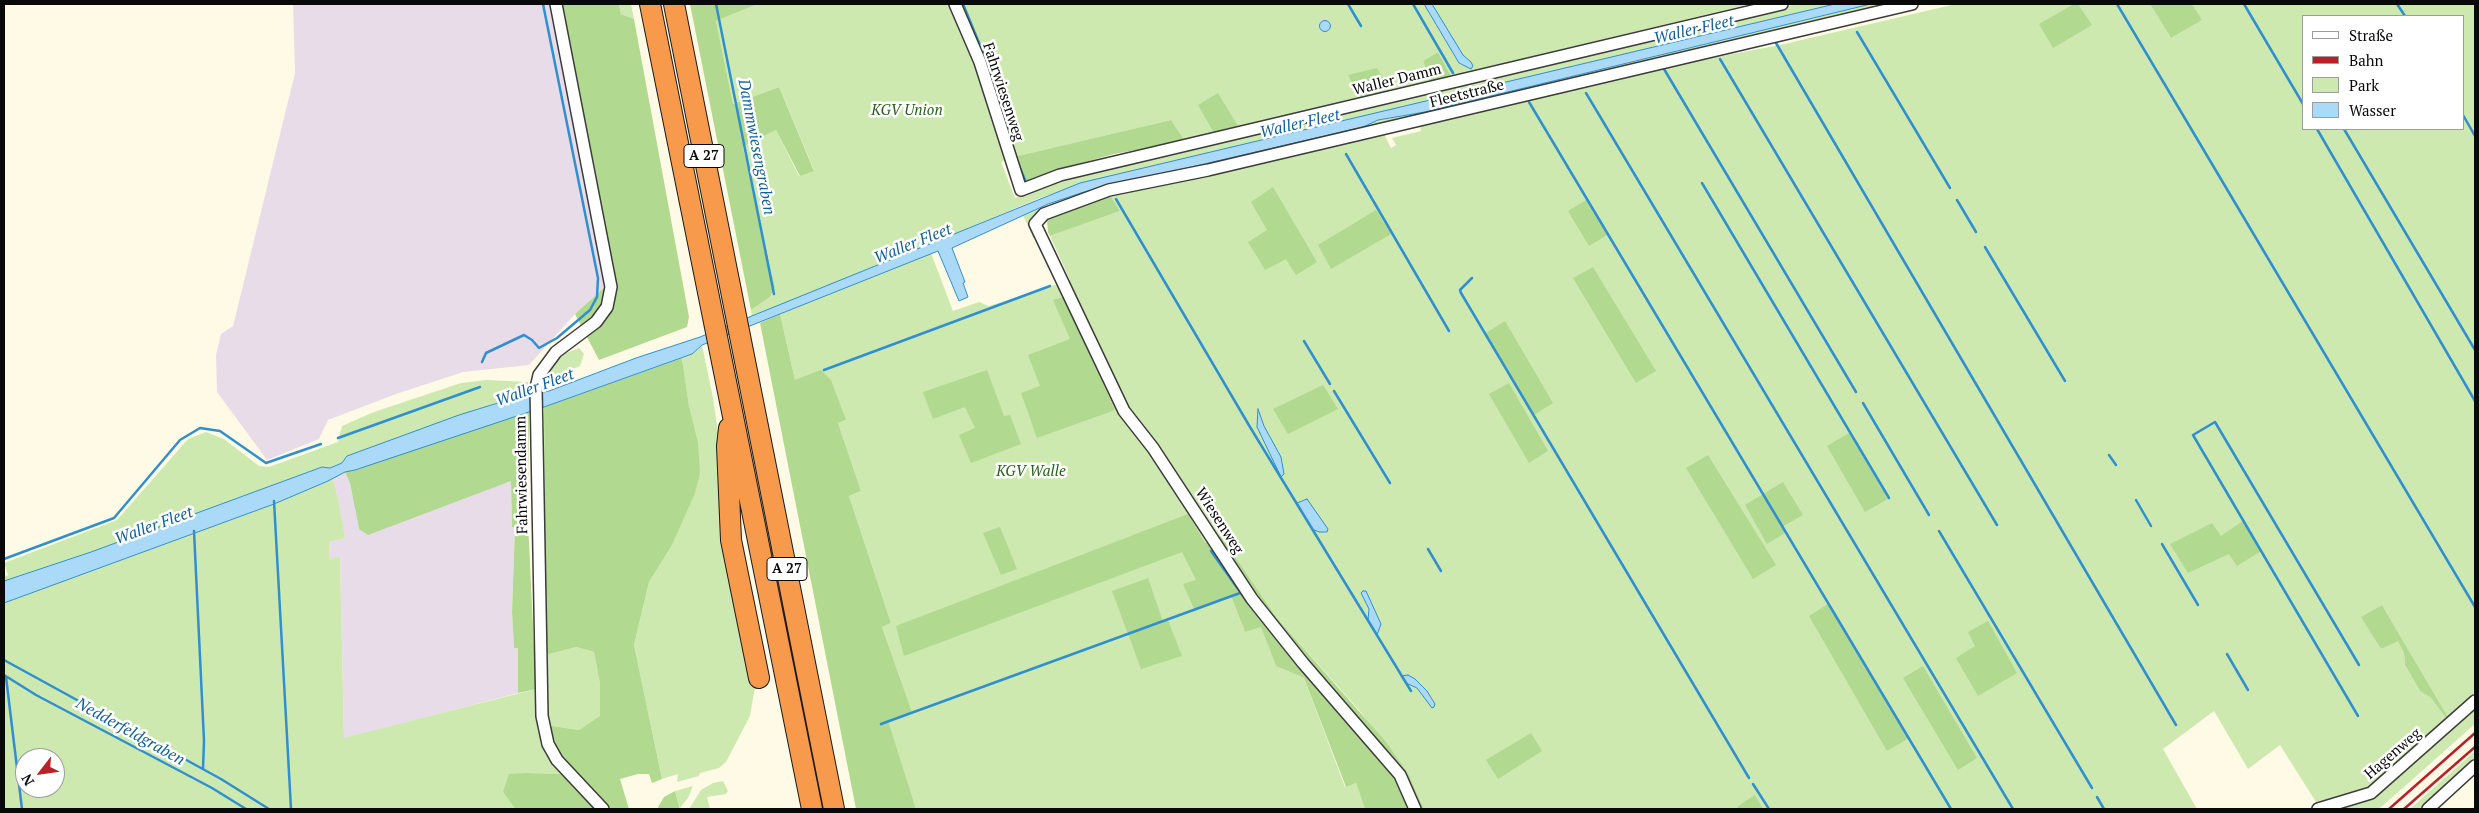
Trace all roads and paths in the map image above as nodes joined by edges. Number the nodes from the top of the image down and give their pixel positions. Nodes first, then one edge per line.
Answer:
1 (556, 4) edge
2 (650, 4) edge
3 (674, 4) edge
4 (955, 4) edge
5 (1782, 4) edge
6 (1912, 4) edge
7 (1021, 190) joint
8 (1035, 224) joint
9 (731, 404) junction
10 (759, 678) dead end
11 (2475, 701) edge
12 (2475, 766) edge
13 (603, 809) edge
14 (812, 809) edge
15 (834, 809) edge
16 (1416, 809) edge
17 (2318, 809) edge
18 (2428, 809) edge

1 - 13 street, Fahrwiesendamm
2 - 9 highway, A 27
3 - 15 highway, A 27
4 - 7 street, Fahrwiesenweg
5 - 7 street, Waller Damm
6 - 8 street, Fleetstraße
8 - 16 street, Wiesenweg
9 - 10 highway
9 - 14 highway, A 27
11 - 17 street, Hagenweg
12 - 18 street

